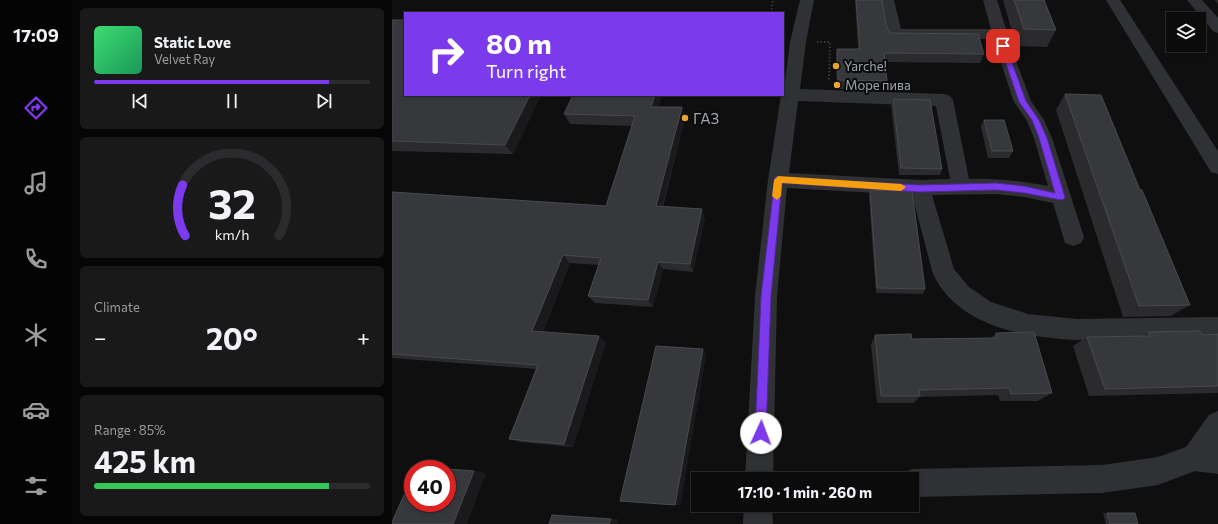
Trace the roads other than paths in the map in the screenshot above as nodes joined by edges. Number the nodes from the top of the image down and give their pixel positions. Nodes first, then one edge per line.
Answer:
1 (807, 0) edge
2 (887, 0) edge
3 (990, 0) edge
4 (1114, 0) edge
5 (1194, 0) edge
6 (1218, 28) edge
7 (1000, 34) junction
8 (793, 44) edge
9 (790, 95) junction
10 (1218, 167) edge
11 (778, 180) junction
12 (920, 188) junction
13 (961, 188) junction
14 (1061, 197) junction
15 (1073, 237) dead end
16 (1218, 328) edge
17 (1218, 424) edge
18 (1207, 458) edge
19 (759, 472) edge
20 (919, 483) edge
21 (758, 512) edge
22 (758, 524) edge

1 - 8 street
2 - 7 street
3 - 7 street
4 - 10 street
5 - 6 street
7 - 14 street
8 - 9 street
9 - 11 street
9 - 13 street
11 - 12 street
11 - 19 street
12 - 13 street
12 - 16 street
13 - 14 street
14 - 15 street
17 - 18 street
18 - 20 street
21 - 22 street

